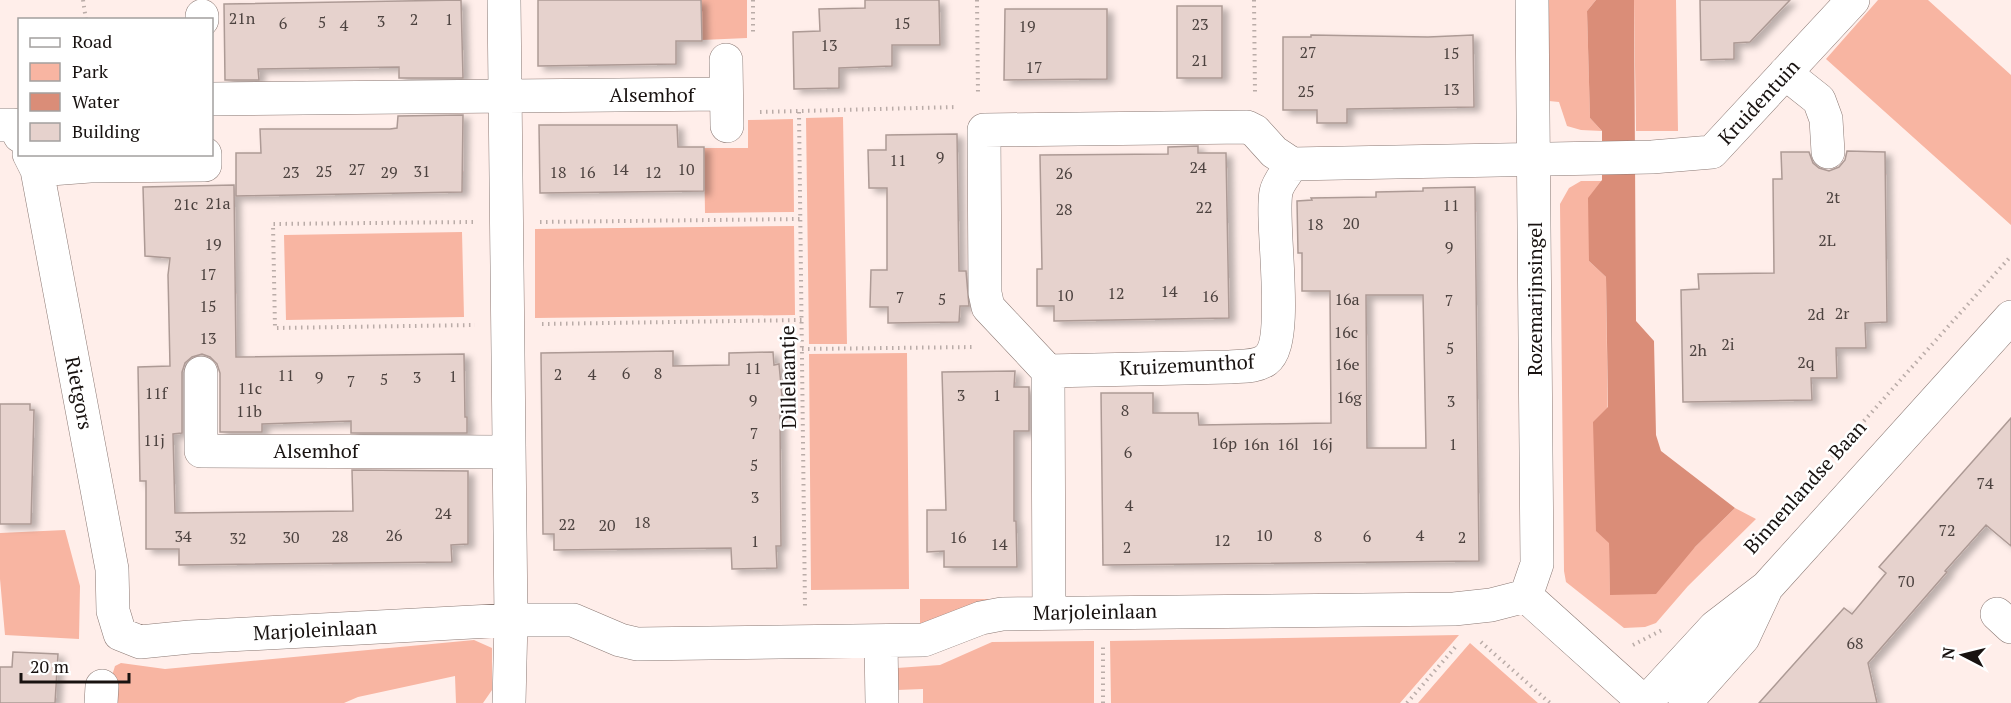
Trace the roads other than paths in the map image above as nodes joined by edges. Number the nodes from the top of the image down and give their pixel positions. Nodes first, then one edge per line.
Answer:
1 (504, 0) edge
2 (1532, 0) edge
3 (1853, 0) edge
4 (726, 60) dead end
5 (1785, 73) junction
6 (726, 94) junction
7 (505, 96) junction
8 (213, 99) edge
9 (741, 119) road end
10 (0, 125) edge
11 (18, 132) edge
12 (1828, 152) dead end
13 (205, 156) edge
14 (1534, 159) junction
15 (33, 162) edge
16 (1293, 164) junction
17 (2011, 317) edge
18 (1048, 370) junction
19 (201, 373) dead end
20 (509, 452) junction
21 (1767, 587) junction
22 (1526, 596) junction
23 (1049, 612) junction
24 (511, 620) junction
25 (120, 634) joint
26 (881, 642) junction
27 (509, 703) edge
28 (882, 703) edge
29 (1645, 703) edge
30 (1685, 703) edge

1 - 7 street
2 - 14 street, Rozemarijnsingel
3 - 5 street, Kruidentuin
4 - 6 street
5 - 12 street
5 - 14 street, Kruidentuin
6 - 7 street, Alsemhof
6 - 9 street
7 - 8 street, Alsemhof
7 - 20 street
10 - 11 street
13 - 15 street
14 - 16 street
14 - 22 street, Rozemarijnsingel
15 - 25 street, Rietgors
16 - 18 street, Kruizemunthof
16 - 18 street
17 - 21 street, Binnenlandse Baan
18 - 23 street
19 - 20 street, Alsemhof
20 - 24 street
21 - 29 street, Binnenlandse Baan
21 - 30 street, Binnenlandse Baan
22 - 23 street, Marjoleinlaan
22 - 29 street
23 - 26 street, Marjoleinlaan
24 - 25 street, Marjoleinlaan
24 - 26 street, Marjoleinlaan
24 - 27 street
26 - 28 street

